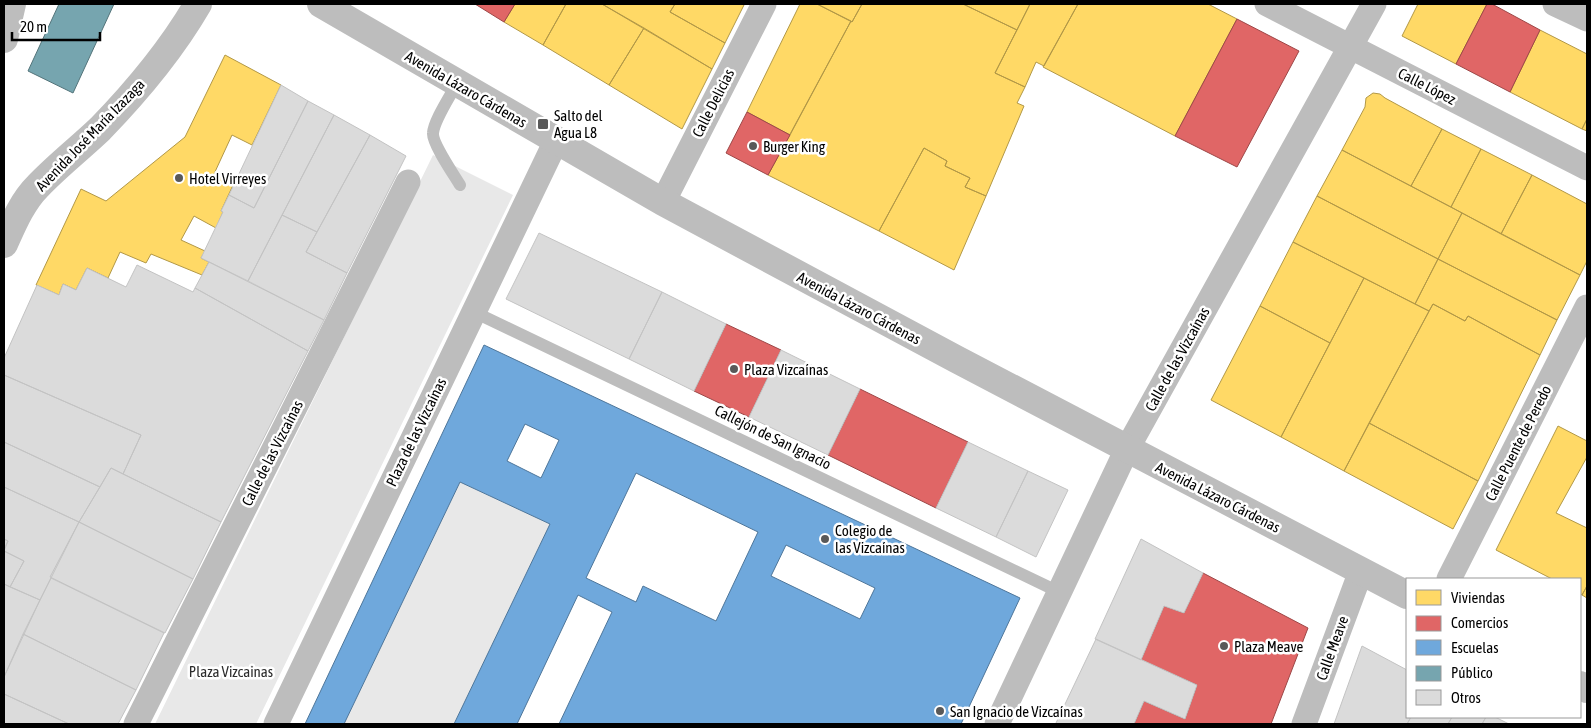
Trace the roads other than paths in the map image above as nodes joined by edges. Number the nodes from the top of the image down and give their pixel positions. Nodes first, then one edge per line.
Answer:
1 (12, 4) edge
2 (198, 4) edge
3 (321, 4) edge
4 (764, 4) edge
5 (1267, 4) edge
6 (1374, 4) edge
7 (1555, 4) edge
8 (1587, 19) edge
9 (4, 39) edge
10 (1350, 47) junction
11 (457, 83) junction
12 (556, 141) junction
13 (1587, 168) edge
14 (408, 182) dead end
15 (460, 185) dead end
16 (663, 202) junction
17 (4, 244) edge
18 (1587, 307) edge
19 (474, 312) junction
20 (1127, 449) junction
21 (1361, 571) junction
22 (1450, 578) edge
23 (1059, 592) junction
24 (1406, 594) edge
25 (136, 724) edge
26 (276, 724) edge
27 (997, 724) edge
28 (1304, 724) edge

1 - 9 main road
2 - 17 main road, Avenida José María Izazaga
3 - 11 main road, Avenida Lázaro Cárdenas
4 - 16 street, Calle Delicias
5 - 10 street, Calle López
6 - 10 street, Calle de las Vizcaínas
7 - 8 street
10 - 13 street, Calle López
10 - 20 street, Calle de las Vizcaínas
11 - 12 main road, Avenida Lázaro Cárdenas
11 - 15 lane
12 - 16 main road, Avenida Lázaro Cárdenas
12 - 19 street, Plaza de las Vizcaínas
14 - 25 street, Calle de las Vizcaínas
16 - 20 main road, Avenida Lázaro Cárdenas
18 - 22 street, Calle Puente de Peredo
19 - 23 lane, Callejón de San Ignacio
19 - 26 street, Plaza de las Vizcaínas
20 - 21 main road, Avenida Lázaro Cárdenas
20 - 23 street, Calle de las Vizcaínas
21 - 24 main road, Avenida Lázaro Cárdenas
21 - 28 street, Calle Meave
23 - 27 street, Calle de las Vizcaínas

